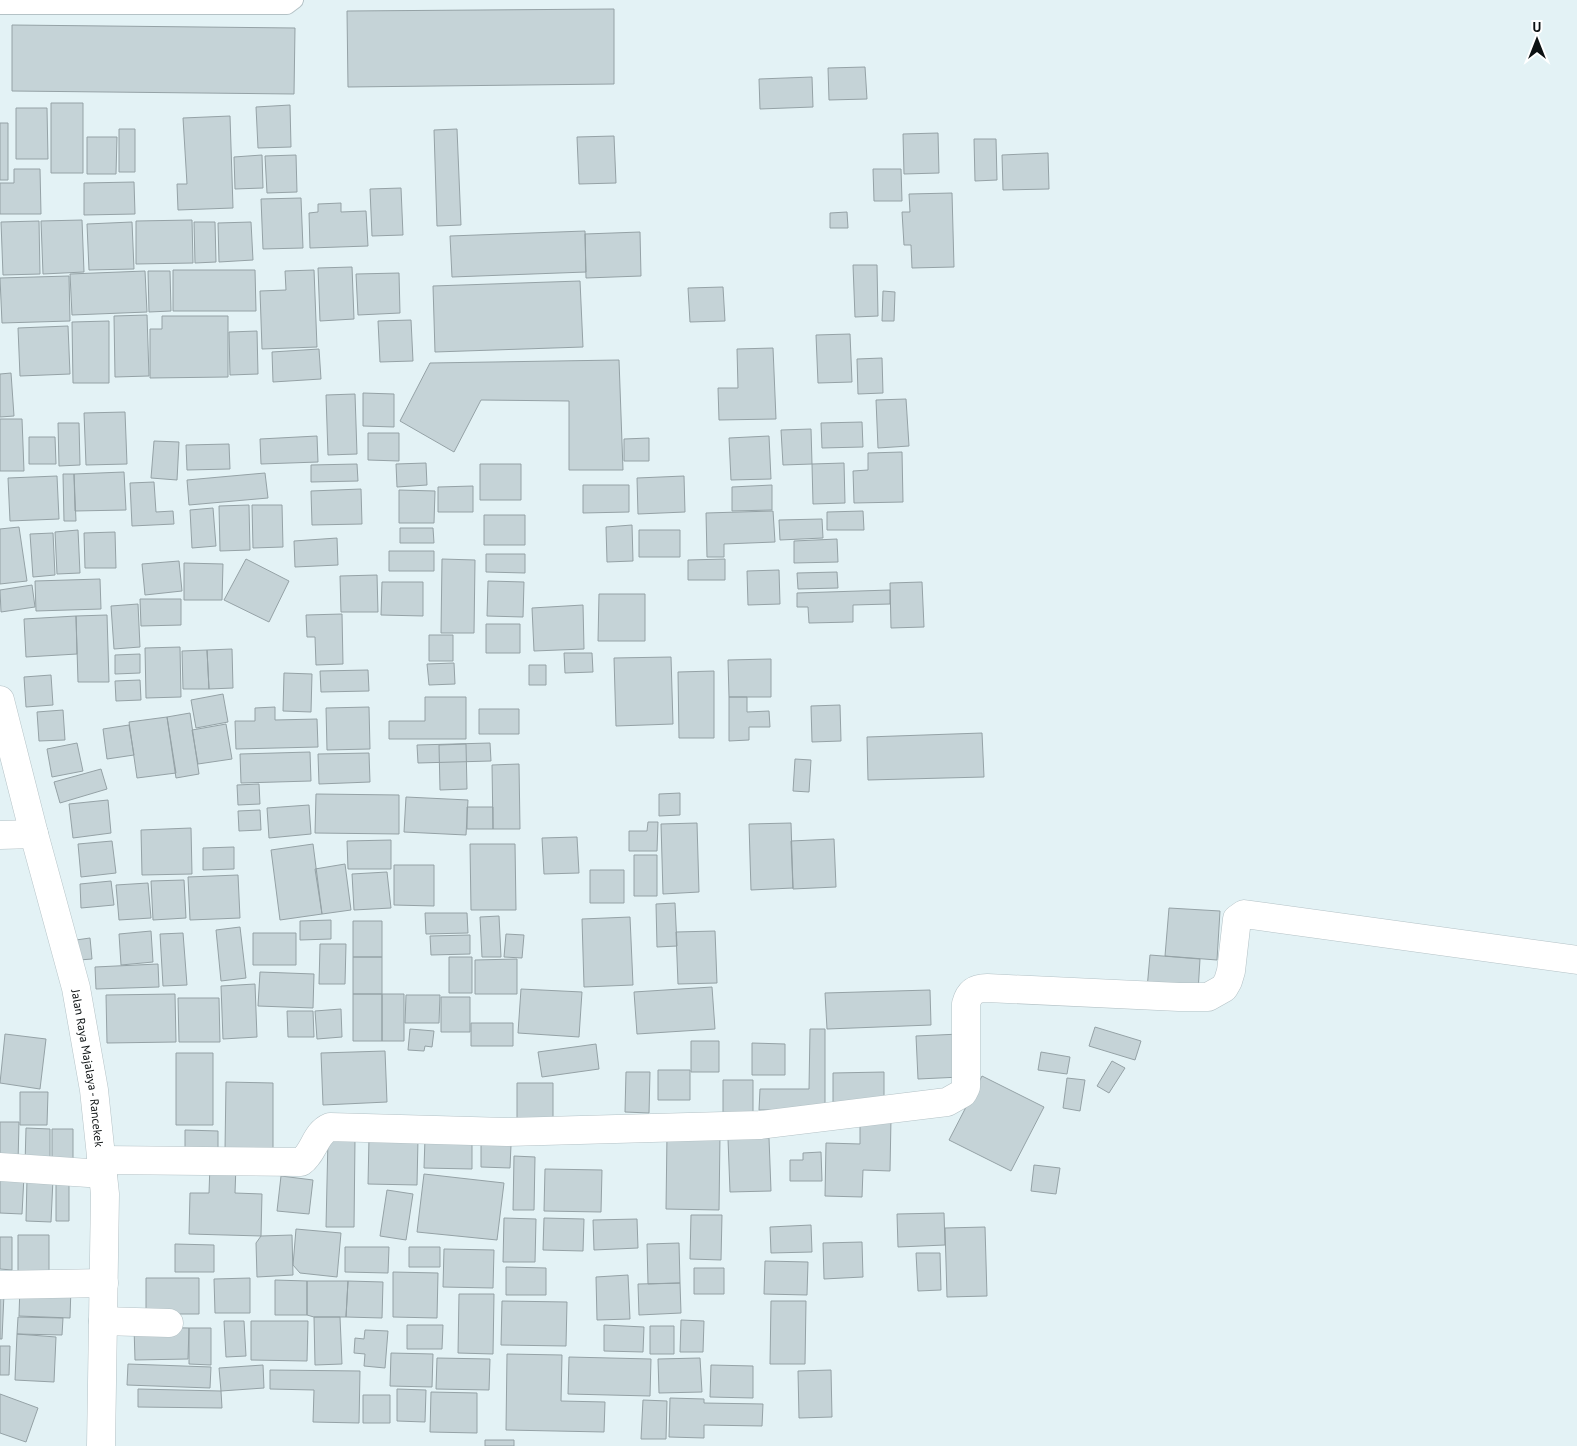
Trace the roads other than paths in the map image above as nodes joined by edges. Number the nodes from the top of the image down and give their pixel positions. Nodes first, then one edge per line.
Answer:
1 (295, 0) edge
2 (0, 6) edge
3 (0, 700) edge
4 (34, 834) junction
5 (0, 835) edge
6 (1577, 960) edge
7 (0, 1167) edge
8 (102, 1167) junction
9 (104, 1283) junction
10 (0, 1285) edge
11 (103, 1321) junction
12 (169, 1323) dead end
13 (101, 1446) edge

1 - 2 lane
3 - 4 street, Jalan Raya Majalaya - Rancekek
4 - 5 street
4 - 8 street, Jalan Raya Majalaya - Rancekek
6 - 8 street
7 - 8 street
8 - 9 street, Jalan Raya Majalaya - Rancekek
9 - 10 street
9 - 11 street, Jalan Raya Majalaya - Rancekek
11 - 12 street
11 - 13 street, Jalan Raya Majalaya - Rancekek

